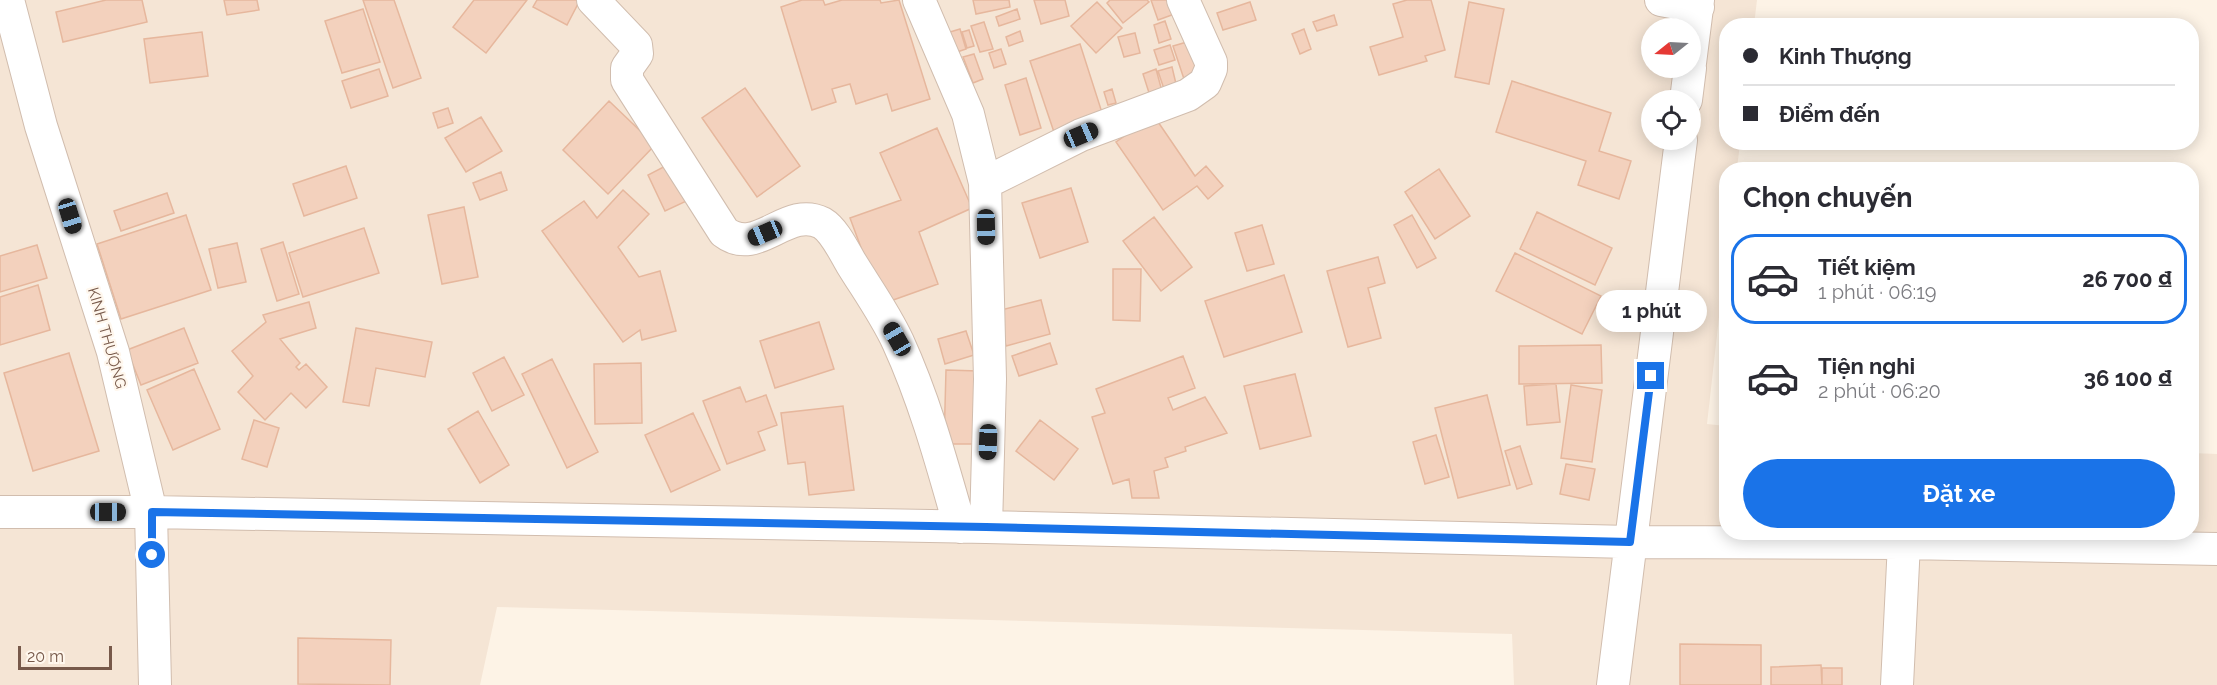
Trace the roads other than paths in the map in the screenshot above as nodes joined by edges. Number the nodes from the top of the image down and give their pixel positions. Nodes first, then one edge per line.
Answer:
1 (8, 0) edge
2 (593, 0) edge
3 (920, 0) edge
4 (1183, 0) edge
5 (1660, 0) edge
6 (1698, 4) edge
7 (1680, 150) edge
8 (985, 183) junction
9 (152, 512) junction
10 (0, 513) edge
11 (973, 527) junction
12 (1630, 542) junction
13 (1904, 543) junction
14 (2217, 549) edge
15 (155, 685) edge
16 (1613, 685) edge
17 (1897, 685) edge

1 - 9 street, KINH THƯỢNG
2 - 11 street
3 - 8 street
4 - 8 street
5 - 6 street
7 - 12 street
8 - 11 street
9 - 10 street
9 - 11 street
9 - 15 street, KINH THƯỢNG
11 - 12 street
12 - 13 street
12 - 16 street
13 - 14 street
13 - 17 street

